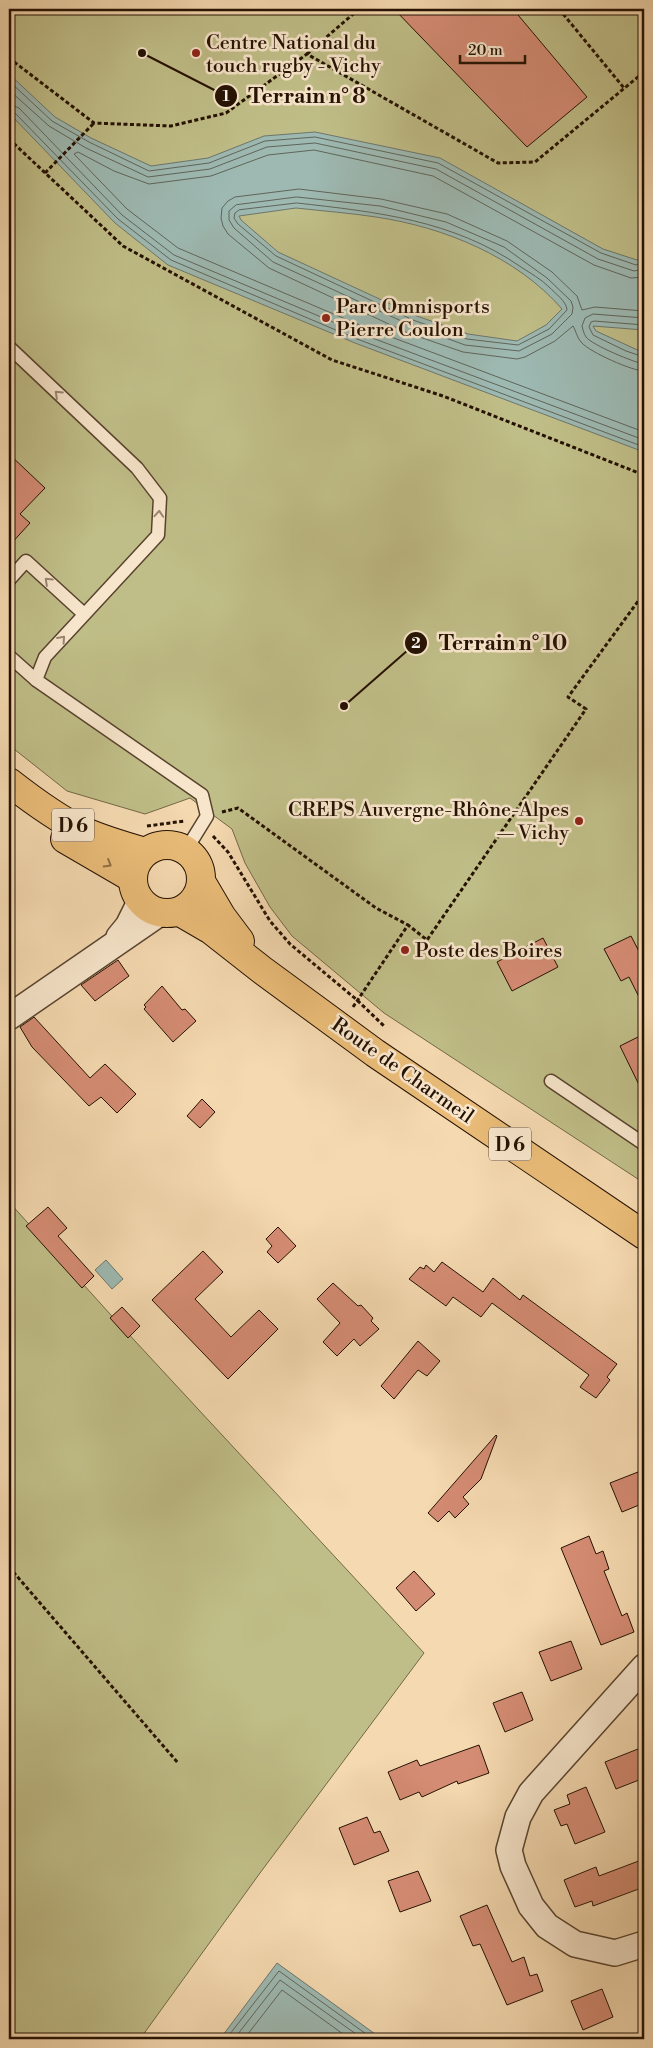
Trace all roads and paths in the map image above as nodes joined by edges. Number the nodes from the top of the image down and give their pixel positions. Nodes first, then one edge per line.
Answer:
1 (359, 9) edge
2 (559, 9) edge
3 (307, 54) junction
4 (9, 58) edge
5 (644, 72) edge
6 (624, 88) junction
7 (94, 123) junction
8 (9, 138) edge
9 (45, 173) junction
10 (9, 348) edge
11 (644, 475) edge
12 (9, 580) edge
13 (644, 593) edge
14 (84, 614) junction
15 (9, 656) edge
16 (36, 680) junction
17 (9, 782) edge
18 (9, 800) edge
19 (207, 816) junction
20 (193, 839) junction
21 (145, 852) junction
22 (202, 883) junction
23 (153, 901) junction
24 (408, 925) junction
25 (262, 970) junction
26 (357, 1000) junction
27 (348, 1014) dead end
28 (9, 1017) edge
29 (389, 1030) dead end
30 (551, 1081) dead end
31 (644, 1144) edge
32 (644, 1235) edge
33 (9, 1567) edge
34 (644, 1667) edge
35 (178, 1762) dead end
36 (644, 1944) edge

1 - 3 path
2 - 6 path
3 - 6 path
3 - 7 path
4 - 7 path
5 - 6 path
7 - 9 path
8 - 9 path
9 - 11 path
14 -> 10 lane
14 -> 12 lane
13 - 24 path
16 -> 14 lane
15 - 16 lane
16 - 19 lane
17 - 21 main road, D 6
18 -> 23 main road, Route de Charmeil / D 6
19 - 20 lane
19 - 24 path
20 - 21 main road
20 - 22 main road, Route de Charmeil
20 - 26 path
21 - 23 main road
22 - 23 main road
22 - 25 main road, Route de Charmeil / D 6
23 - 25 main road, Route de Charmeil / D 6
23 - 28 street
24 - 26 path
25 - 32 main road, Route de Charmeil / D 6
26 - 27 path
26 - 29 path
30 - 31 lane
33 - 35 path
34 - 36 street

